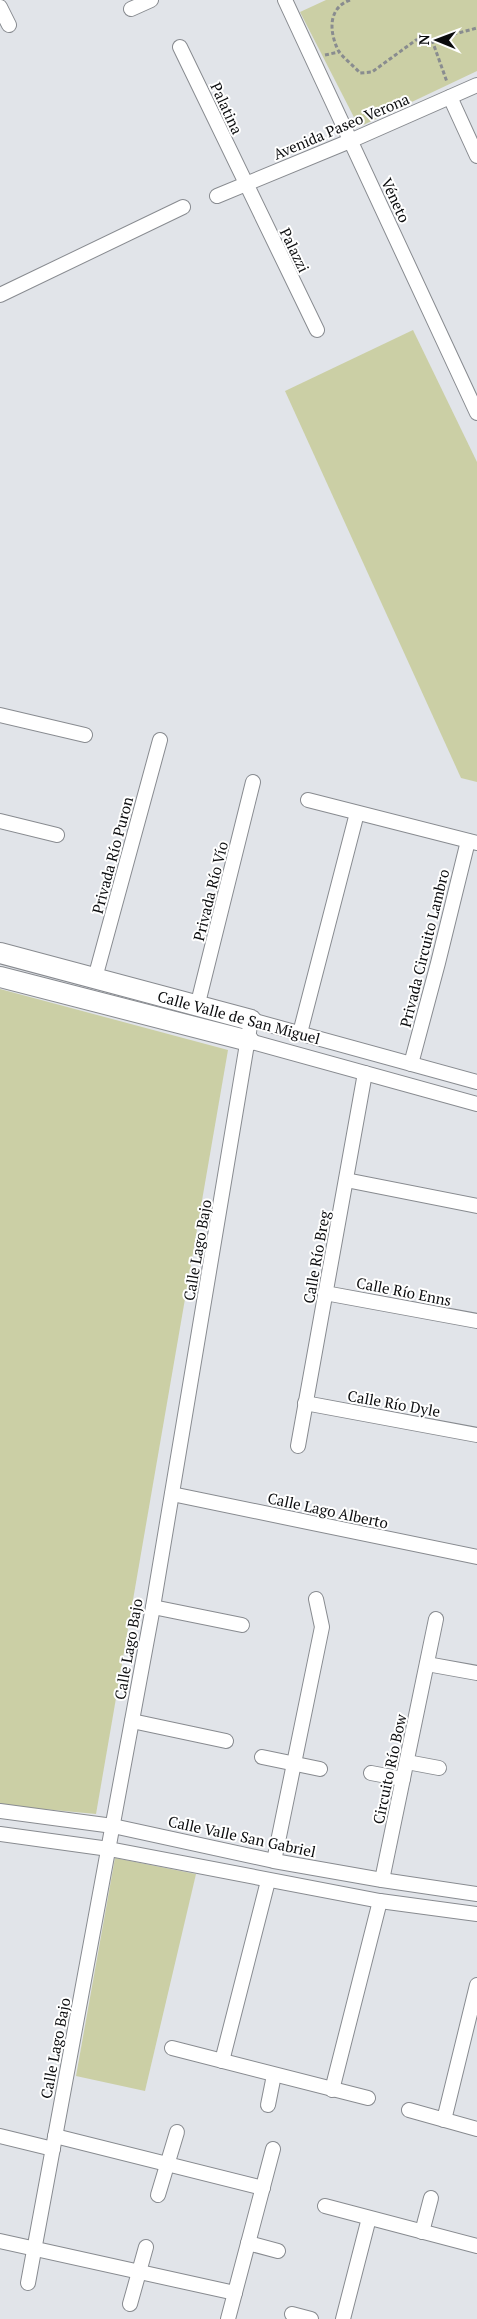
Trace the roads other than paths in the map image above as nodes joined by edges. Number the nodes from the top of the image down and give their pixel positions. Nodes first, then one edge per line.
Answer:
1 (151, 0) edge
2 (286, 1) edge
3 (0, 7) edge
4 (131, 9) dead end
5 (9, 25) dead end
6 (180, 47) dead end
7 (477, 84) edge
8 (452, 96) junction
9 (350, 141) junction
10 (477, 156) edge
11 (244, 184) junction
12 (217, 196) dead end
13 (183, 207) dead end
14 (0, 296) edge
15 (317, 330) dead end
16 (475, 406) edge
17 (0, 715) edge
18 (85, 735) dead end
19 (160, 740) dead end
20 (253, 782) dead end
21 (308, 800) dead end
22 (357, 813) junction
23 (0, 821) edge
24 (57, 834) dead end
25 (472, 842) edge
26 (0, 953) edge
27 (0, 976) edge
28 (95, 978) junction
29 (197, 1007) junction
30 (251, 1020) junction
31 (300, 1034) junction
32 (249, 1041) junction
33 (411, 1064) junction
34 (365, 1073) junction
35 (477, 1082) edge
36 (477, 1104) edge
37 (346, 1180) junction
38 (477, 1206) edge
39 (325, 1293) junction
40 (477, 1321) edge
41 (305, 1404) junction
42 (477, 1434) edge
43 (298, 1446) dead end
44 (172, 1494) junction
45 (477, 1557) edge
46 (316, 1599) dead end
47 (153, 1607) junction
48 (436, 1619) dead end
49 (242, 1625) dead end
50 (427, 1664) junction
51 (477, 1673) edge
52 (132, 1721) junction
53 (226, 1741) dead end
54 (262, 1757) dead end
55 (407, 1762) junction
56 (293, 1764) junction
57 (439, 1768) dead end
58 (320, 1769) dead end
59 (371, 1773) dead end
60 (403, 1779) junction
61 (0, 1810) edge
62 (113, 1826) junction
63 (0, 1834) edge
64 (109, 1849) junction
65 (274, 1861) junction
66 (382, 1880) junction
67 (268, 1881) junction
68 (477, 1894) edge
69 (380, 1901) junction
70 (477, 1914) edge
71 (477, 1985) edge
72 (172, 2048) dead end
73 (222, 2061) junction
74 (274, 2075) junction
75 (332, 2090) junction
76 (368, 2098) dead end
77 (268, 2105) dead end
78 (409, 2110) dead end
79 (444, 2120) junction
80 (477, 2129) edge
81 (177, 2132) dead end
82 (0, 2136) edge
83 (54, 2143) junction
84 (274, 2149) dead end
85 (168, 2163) junction
86 (263, 2188) junction
87 (158, 2196) dead end
88 (431, 2198) dead end
89 (325, 2206) dead end
90 (369, 2218) junction
91 (422, 2232) junction
92 (0, 2241) edge
93 (248, 2243) junction
94 (477, 2246) edge
95 (146, 2247) dead end
96 (34, 2250) junction
97 (278, 2250) dead end
98 (139, 2270) junction
99 (28, 2283) dead end
100 (235, 2293) junction
101 (130, 2304) dead end
102 (292, 2314) dead end
103 (228, 2319) edge
104 (311, 2319) edge
105 (343, 2319) edge

1 - 4 street
2 - 9 street, Véneto
3 - 5 street
6 - 11 street, Palatina
7 - 8 street, Avenida Paseo Verona
8 - 9 street, Avenida Paseo Verona
8 - 10 street
9 - 11 street, Avenida Paseo Verona
9 - 16 street, Véneto
11 - 12 street, Avenida Paseo Verona
11 - 15 street, Palazzi
13 - 14 street
17 - 18 street
19 - 28 street, Privada Río Puron
20 - 29 street, Privada Río Vío
21 - 22 street, Privada Circuito Lambro
22 - 25 street, Privada Circuito Lambro
22 - 31 street
23 - 24 street
25 - 33 street, Privada Circuito Lambro
26 - 28 street, Calle Valle de San Miguel
27 - 32 street, Calle Valle de San Miguel
28 - 29 street, Calle Valle de San Miguel
29 - 30 street, Calle Valle de San Miguel
30 - 31 street, Calle Valle de San Miguel
30 - 32 street, Calle Lago Bajo
31 - 33 street, Calle Valle de San Miguel
32 - 34 street, Calle Valle de San Miguel
32 - 44 street, Calle Lago Bajo
33 - 35 street, Calle Valle de San Miguel
34 - 36 street, Calle Valle de San Miguel
34 - 37 street, Calle Río Breg
37 - 38 street
37 - 39 street, Calle Río Breg
39 - 40 street, Calle Río Enns
39 - 41 street, Calle Río Breg
41 - 42 street, Calle Río Dyle
41 - 43 street, Calle Río Breg
44 - 45 street, Calle Lago Alberto
44 - 47 street, Calle Lago Bajo
46 - 56 street
47 - 49 street
47 - 52 street, Calle Lago Bajo
48 - 50 street, Circuito Río Bow
50 - 51 street
50 - 55 street, Circuito Río Bow
52 - 53 street
52 - 62 street, Calle Lago Bajo
54 - 56 street
55 - 57 street
55 - 60 street, Circuito Río Bow
56 - 58 street
56 - 65 street
59 - 60 street
60 - 66 street, Circuito Río Bow
61 - 62 street, Calle Valle San Gabriel
62 - 64 street, Calle Lago Bajo
62 - 65 street, Calle Valle San Gabriel
63 - 64 street
64 - 67 street
64 - 83 street, Calle Lago Bajo
65 - 66 street, Calle Valle San Gabriel
66 - 68 street, Calle Valle San Gabriel
67 - 69 street
67 - 73 street
69 - 70 street
69 - 75 street
71 - 79 street
72 - 73 street
73 - 74 street
74 - 75 street
74 - 77 street
75 - 76 street
78 - 79 street
79 - 80 street
81 - 85 street
82 - 83 street
83 - 85 street
83 - 96 street, Calle Lago Bajo
84 - 86 street
85 - 86 street
85 - 87 street
86 - 93 street
88 - 91 street
89 - 90 street
90 - 91 street
90 - 105 street
91 - 94 street
92 - 96 street
93 - 97 street
93 - 100 street
95 - 98 street
96 - 98 street
96 - 99 street, Calle Lago Bajo
98 - 100 street
98 - 101 street
100 - 103 street
102 - 104 street

